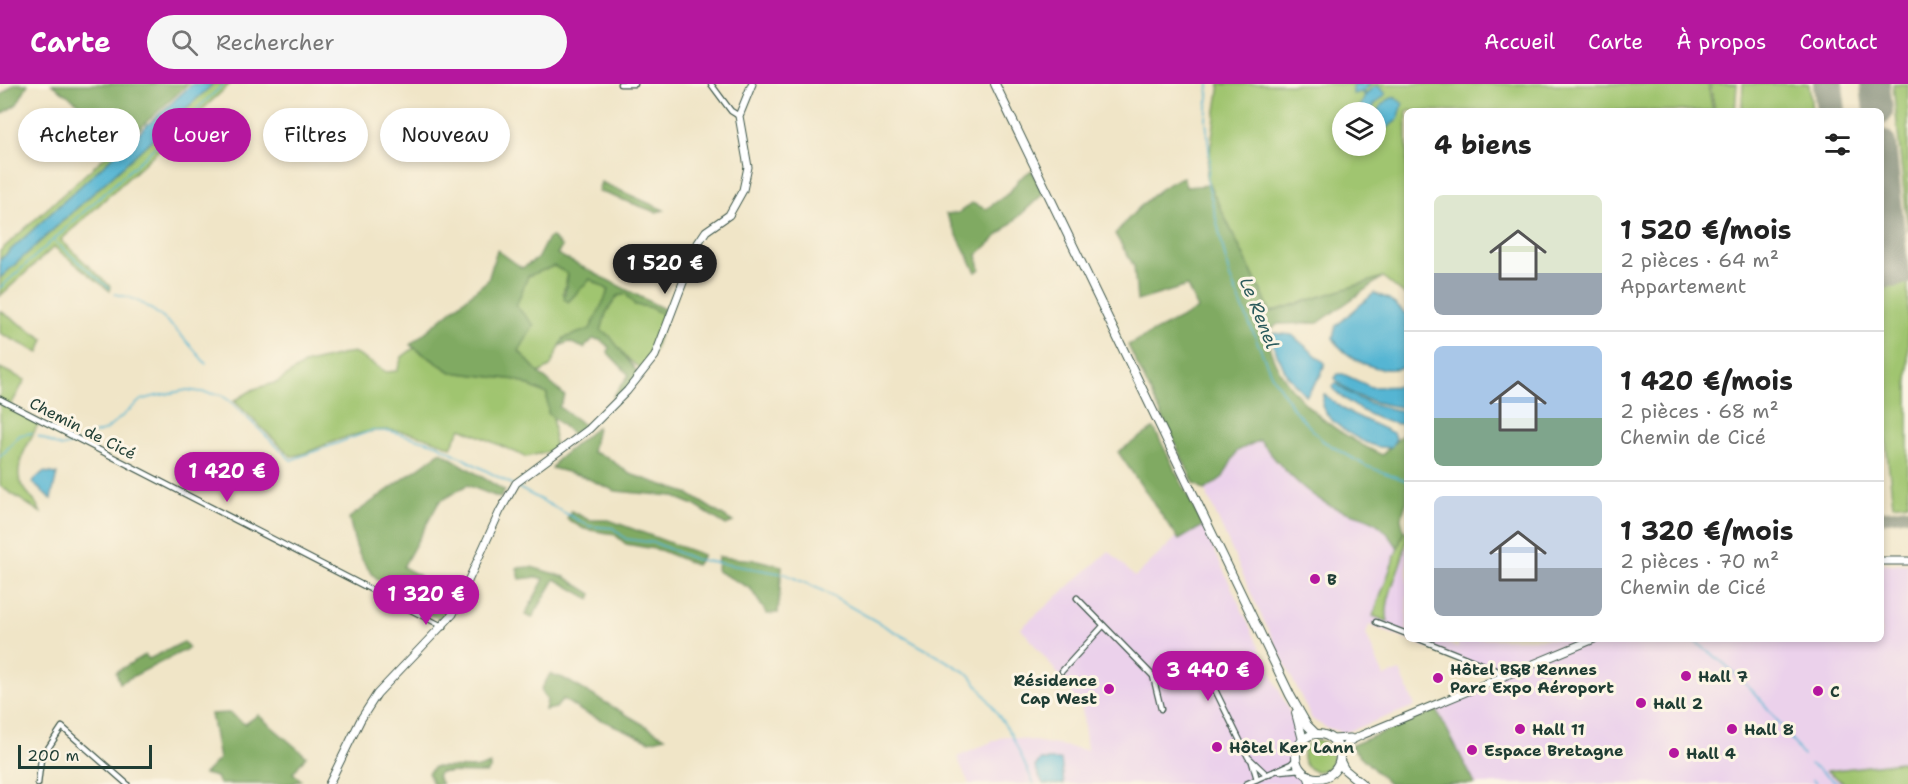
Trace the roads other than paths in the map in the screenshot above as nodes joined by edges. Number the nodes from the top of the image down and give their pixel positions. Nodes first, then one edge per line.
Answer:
1 (620, 84) edge
2 (635, 84) edge
3 (711, 84) edge
4 (752, 84) edge
5 (995, 84) edge
6 (740, 116) junction
7 (0, 399) edge
8 (1884, 561) edge
9 (1908, 561) edge
10 (1077, 598) dead end
11 (1376, 622) dead end
12 (1102, 626) junction
13 (444, 627) junction
14 (1404, 633) edge
15 (1426, 642) edge
16 (1587, 642) edge
17 (1062, 671) dead end
18 (1153, 676) junction
19 (1502, 677) junction
20 (1290, 695) junction
21 (1161, 710) dead end
22 (1316, 734) junction
23 (1362, 735) junction
24 (1332, 739) junction
25 (1303, 740) junction
26 (1340, 756) junction
27 (1297, 758) junction
28 (1252, 762) junction
29 (1277, 771) junction
30 (1332, 773) junction
31 (1267, 775) junction
32 (1309, 777) edge
33 (1257, 779) junction
34 (38, 784) edge
35 (127, 784) edge
36 (329, 784) edge
37 (1246, 784) edge
38 (1323, 784) edge
39 (1332, 784) edge
40 (1362, 784) edge

1 - 2 street
3 - 6 street
4 - 6 main road
5 - 20 main road
6 - 13 main road
7 - 13 street, Chemin de Cicé
8 - 9 main road
10 - 12 street
11 - 14 street
12 - 17 street
12 - 18 street
13 - 36 main road
15 - 19 street
16 - 19 main road
18 - 21 street
18 - 28 street
19 - 23 main road
20 - 22 main road
20 - 25 main road
22 - 24 main road
22 - 25 main road
23 - 24 main road
23 - 26 main road
24 - 26 main road
25 - 27 main road
26 - 30 main road
26 - 40 highway
27 - 29 street
27 - 32 main road
28 - 31 street
28 - 33 street
29 - 31 street
29 - 32 street
30 - 32 main road
30 - 39 main road
31 - 33 street
32 - 38 main road
33 - 37 street
34 - 35 street

